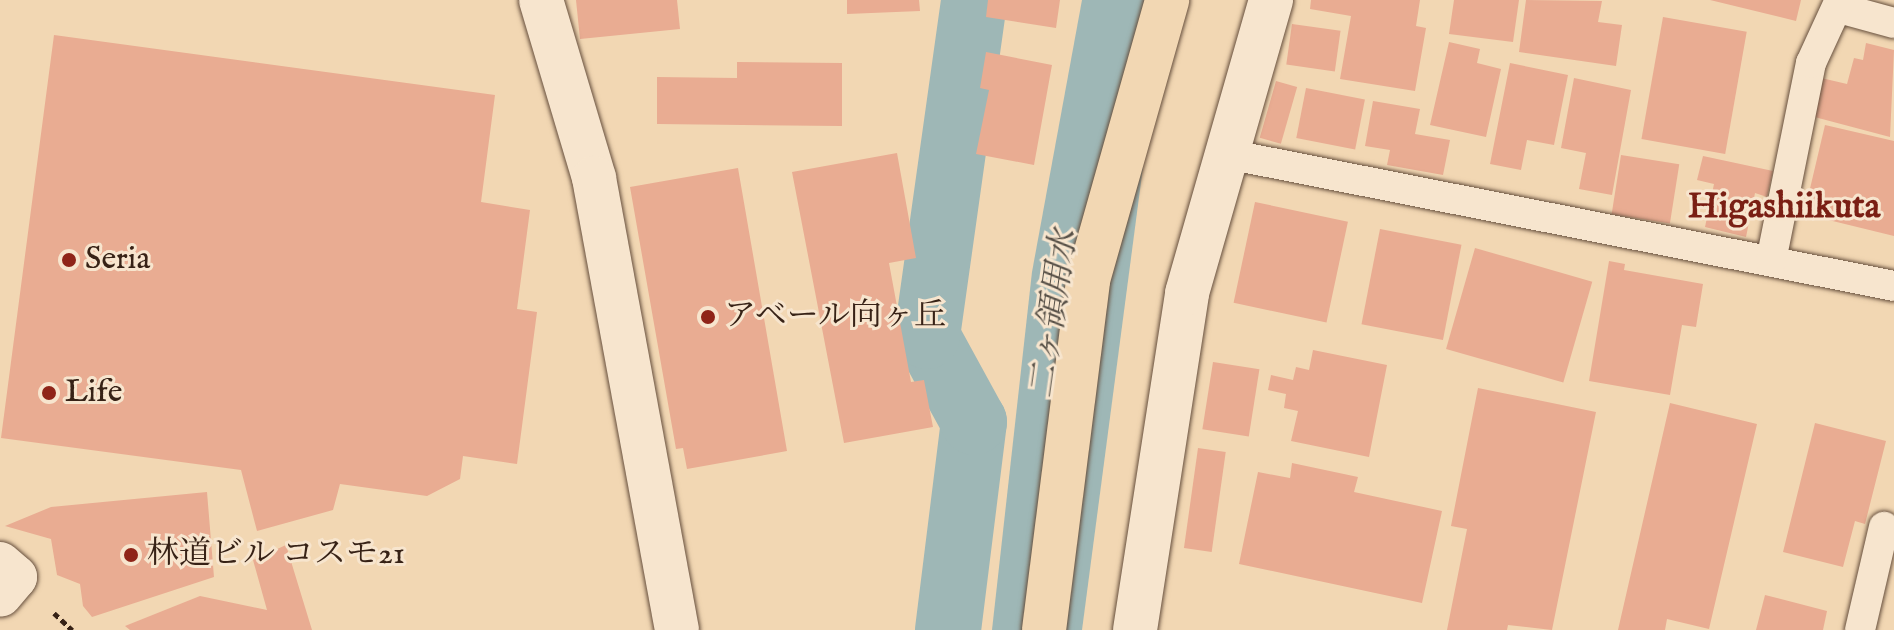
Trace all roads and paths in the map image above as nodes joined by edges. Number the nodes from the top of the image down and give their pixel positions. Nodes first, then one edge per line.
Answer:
1 (541, 0) edge
2 (1167, 0) edge
3 (1271, 0) edge
4 (1840, 4) edge
5 (1894, 23) edge
6 (1227, 154) junction
7 (1771, 261) junction
8 (1894, 286) edge
9 (1884, 527) dead end
10 (0, 564) edge
11 (0, 595) edge
12 (677, 630) edge
13 (1044, 630) edge
14 (1135, 630) edge
15 (1860, 630) edge

1 - 12 street
2 - 13 main road
3 - 6 street
4 - 5 lane
4 - 7 lane
6 - 7 lane
6 - 14 street
7 - 8 lane
9 - 15 lane
10 - 11 street

